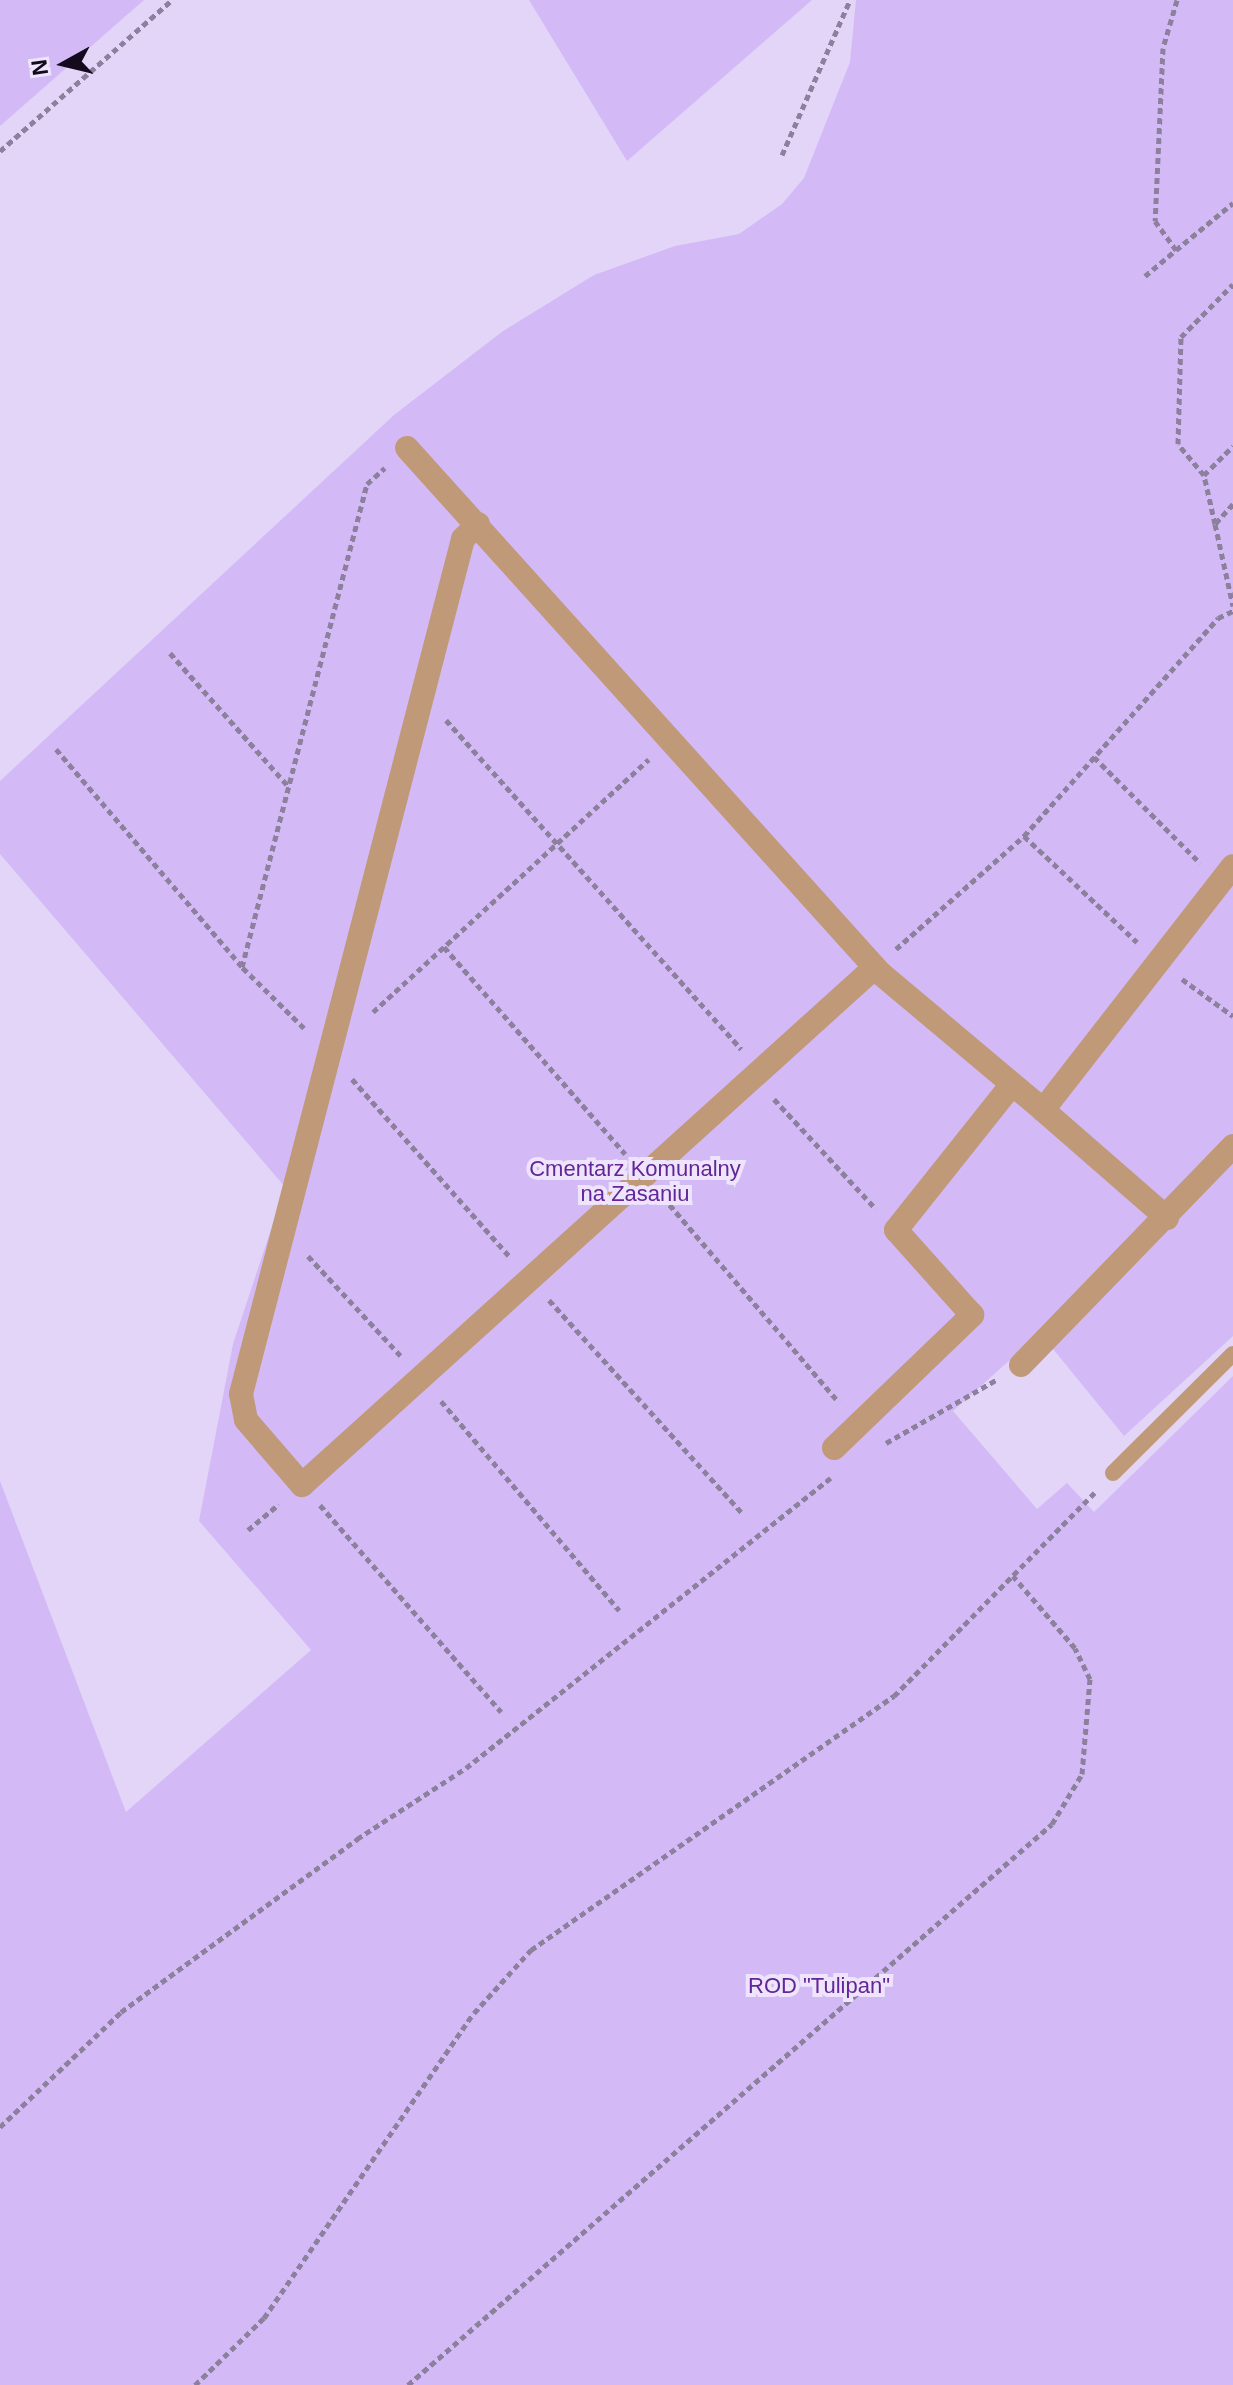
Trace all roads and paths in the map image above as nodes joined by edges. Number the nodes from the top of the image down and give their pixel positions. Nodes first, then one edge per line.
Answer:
1 (172, 0) edge
2 (850, 0) edge
3 (1177, 0) edge
4 (0, 151) edge
5 (782, 155) dead end
6 (1233, 203) edge
7 (1176, 250) junction
8 (1145, 276) dead end
9 (1233, 284) edge
10 (1233, 446) edge
11 (407, 448) joint
12 (1204, 475) junction
13 (1233, 504) edge
14 (478, 524) junction
15 (1215, 524) junction
16 (1233, 609) edge
17 (170, 653) dead end
18 (423, 694) junction
19 (670, 739) junction
20 (56, 749) dead end
21 (1094, 757) junction
22 (290, 788) junction
23 (1024, 836) junction
24 (557, 844) junction
25 (1226, 874) edge
26 (444, 947) junction
27 (1158, 962) junction
28 (242, 967) junction
29 (875, 967) junction
30 (1233, 1016) edge
31 (329, 1053) junction
32 (757, 1074) junction
33 (1012, 1084) junction
34 (1043, 1110) junction
35 (1233, 1146) edge
36 (645, 1176) junction
37 (1167, 1218) junction
38 (283, 1229) junction
39 (896, 1230) junction
40 (1233, 1354) edge
41 (1021, 1365) joint
42 (421, 1378) junction
43 (859, 1425) junction
44 (878, 1447) dead end
45 (837, 1460) joint
46 (1113, 1473) joint
47 (302, 1485) junction
48 (248, 1530) dead end
49 (1013, 1576) junction
50 (619, 1610) dead end
51 (501, 1712) dead end
52 (0, 2127) edge
53 (195, 2385) edge
54 (408, 2385) edge

1 - 4 path
2 - 5 path
3 - 7 path
6 - 7 path
7 - 8 path
9 - 12 path
10 - 12 path
11 - 14 street
11 - 22 path
12 - 15 path
13 - 15 path
14 - 18 street
14 - 19 street
15 - 16 path
16 - 21 path
17 - 22 path
18 - 24 path
18 - 31 street
19 - 24 path
19 - 29 street
20 - 28 path
21 - 23 path
21 - 25 path
22 - 28 path
23 - 27 path
23 - 29 path
24 - 26 path
24 - 32 path
25 - 27 street
26 - 31 path
26 - 36 path
27 - 30 path
27 - 34 street
28 - 31 path
29 - 32 street
29 - 33 street
31 - 38 street
32 - 36 street
32 - 39 path
33 - 34 street
33 - 39 street
34 - 37 street
35 - 37 street
36 - 42 street
36 - 43 path
37 - 41 street
38 - 42 path
38 - 47 street
39 - 43 street
40 - 46 lane
41 - 44 path
42 - 47 street
42 - 50 path
43 - 45 street
45 - 52 path
46 - 49 path
47 - 48 path
47 - 51 path
49 - 53 path
49 - 54 path

